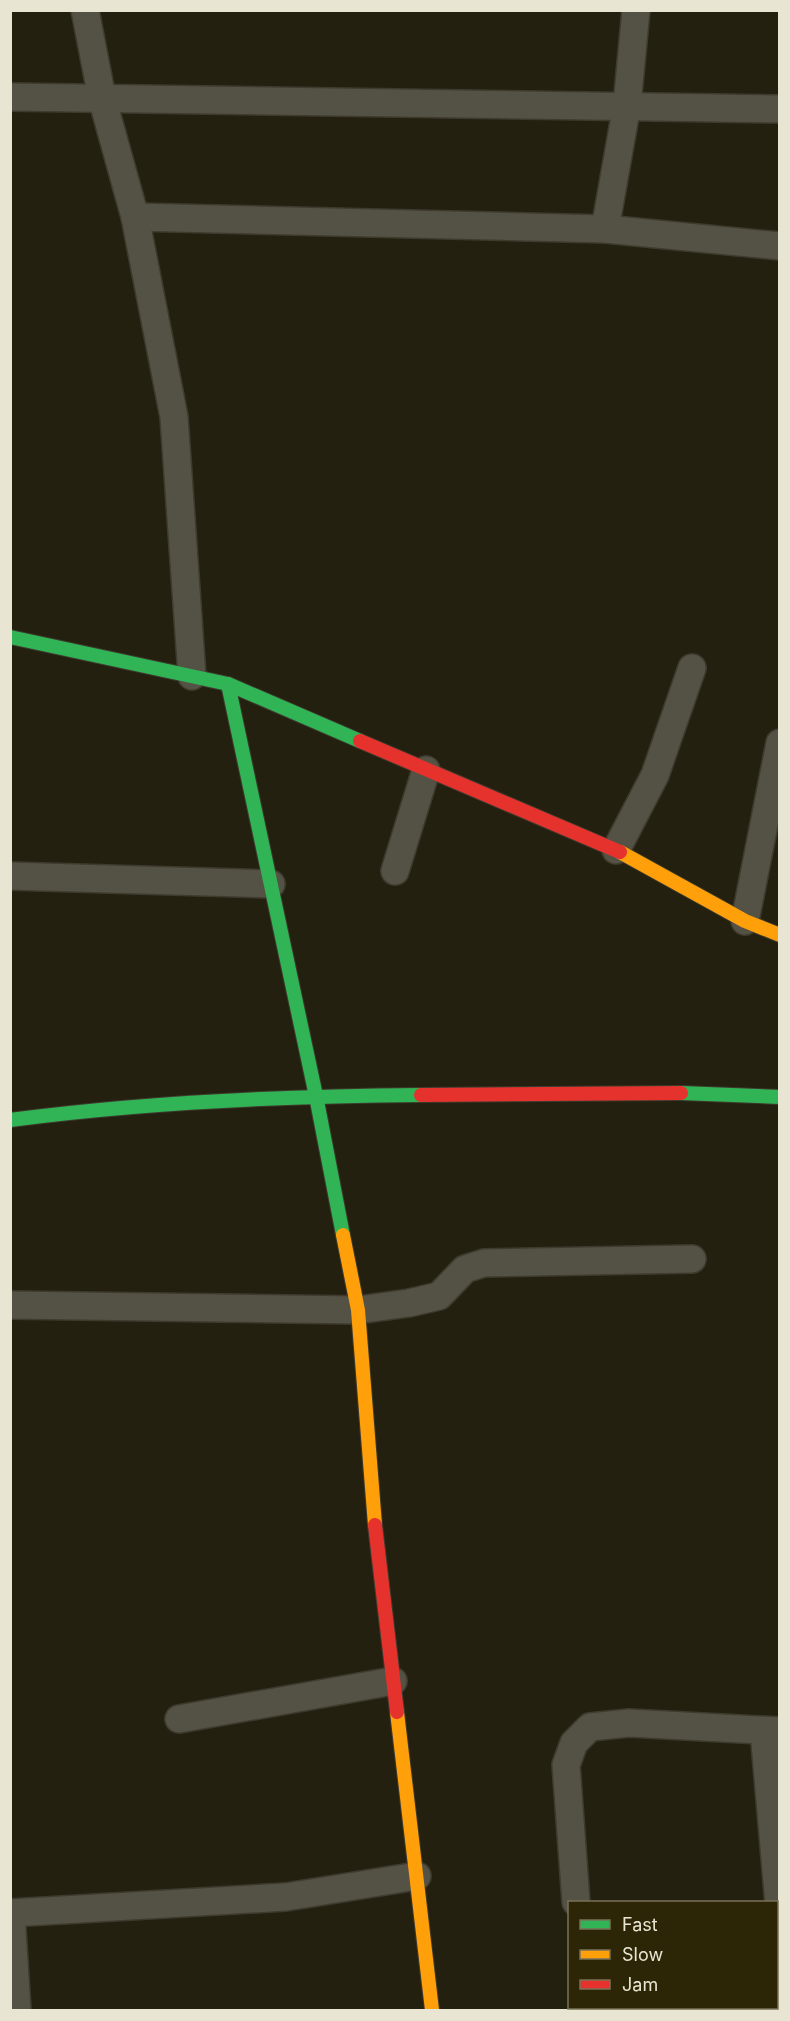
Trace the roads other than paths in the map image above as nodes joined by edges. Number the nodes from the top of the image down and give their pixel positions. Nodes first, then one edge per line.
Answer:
1 (86, 10) edge
2 (636, 10) edge
3 (10, 97) edge
4 (102, 98) junction
5 (627, 105) junction
6 (780, 109) edge
7 (135, 217) junction
8 (605, 229) junction
9 (780, 246) edge
10 (10, 637) edge
11 (692, 668) dead end
12 (192, 676) junction
13 (228, 684) junction
14 (780, 743) edge
15 (426, 770) junction
16 (616, 850) junction
17 (395, 871) dead end
18 (10, 876) edge
19 (271, 884) junction
20 (745, 921) junction
21 (780, 935) edge
22 (316, 1096) junction
23 (780, 1097) edge
24 (10, 1120) edge
25 (692, 1259) dead end
26 (10, 1305) edge
27 (358, 1310) junction
28 (393, 1681) junction
29 (179, 1719) dead end
30 (772, 1731) edge
31 (417, 1876) junction
32 (576, 1901) edge
33 (11, 1913) edge
34 (780, 1916) edge
35 (17, 2010) edge
36 (432, 2010) edge

1 - 4 street
2 - 5 street
3 - 4 street
4 - 5 street
4 - 7 street
5 - 6 street
5 - 8 street
7 - 8 street
7 - 12 street
8 - 9 street
10 - 12 street
11 - 16 street
12 - 13 street
13 - 15 street
13 - 19 street
14 - 20 street
15 - 16 street
15 - 17 street
16 - 20 street
18 - 19 street
19 - 22 street
20 - 21 street
22 - 23 street
22 - 24 street
22 - 27 street
25 - 27 street
26 - 27 street
27 - 28 street
28 - 29 street
28 - 31 street
30 - 32 street
30 - 34 street
31 - 33 street
31 - 36 street
33 - 35 street

